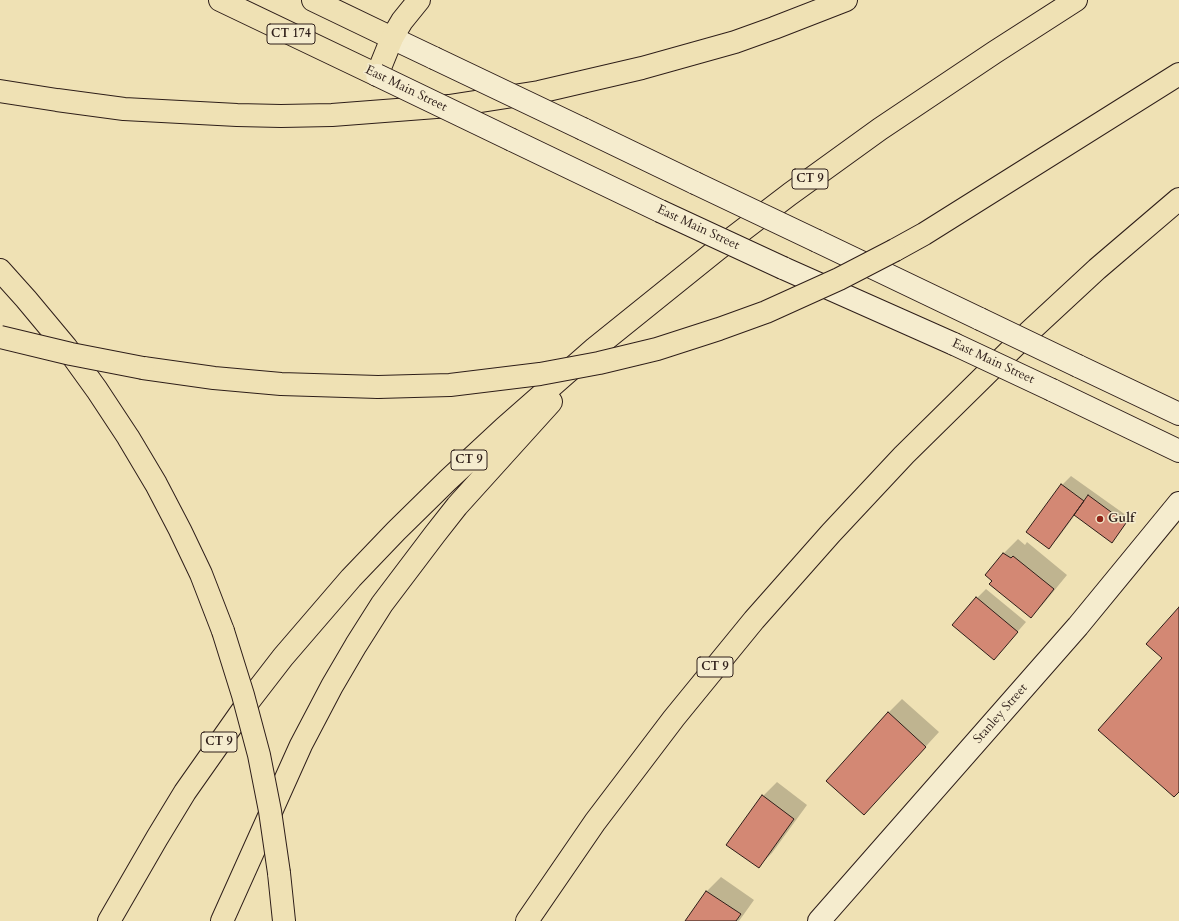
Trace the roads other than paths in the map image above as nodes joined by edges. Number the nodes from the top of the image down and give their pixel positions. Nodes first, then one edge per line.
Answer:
1 (220, 0) edge
2 (313, 0) edge
3 (419, 0) edge
4 (846, 0) edge
5 (1076, 0) edge
6 (392, 38) junction
7 (373, 70) junction
8 (1179, 74) edge
9 (0, 91) edge
10 (1179, 199) edge
11 (0, 270) edge
12 (0, 337) edge
13 (595, 348) junction
14 (1179, 414) edge
15 (1179, 451) edge
16 (1179, 503) edge
17 (622, 786) junction
18 (109, 921) edge
19 (222, 921) edge
20 (284, 921) edge
21 (527, 921) edge
22 (543, 921) edge
23 (819, 921) edge

1 - 7 main road, East Main Street / CT 174
2 - 6 main road
3 - 6 main road
4 - 9 main road
5 - 13 main road, CT 9
6 - 7 main road
6 - 14 main road, bridge
7 - 15 main road, East Main Street / CT 174, bridge
8 - 12 main road, bridge
10 - 17 main road, CT 9
11 - 20 main road, bridge
13 - 18 main road, CT 9
13 - 19 main road
16 - 23 main road, Stanley Street
17 - 21 main road, CT 9
17 - 22 main road

